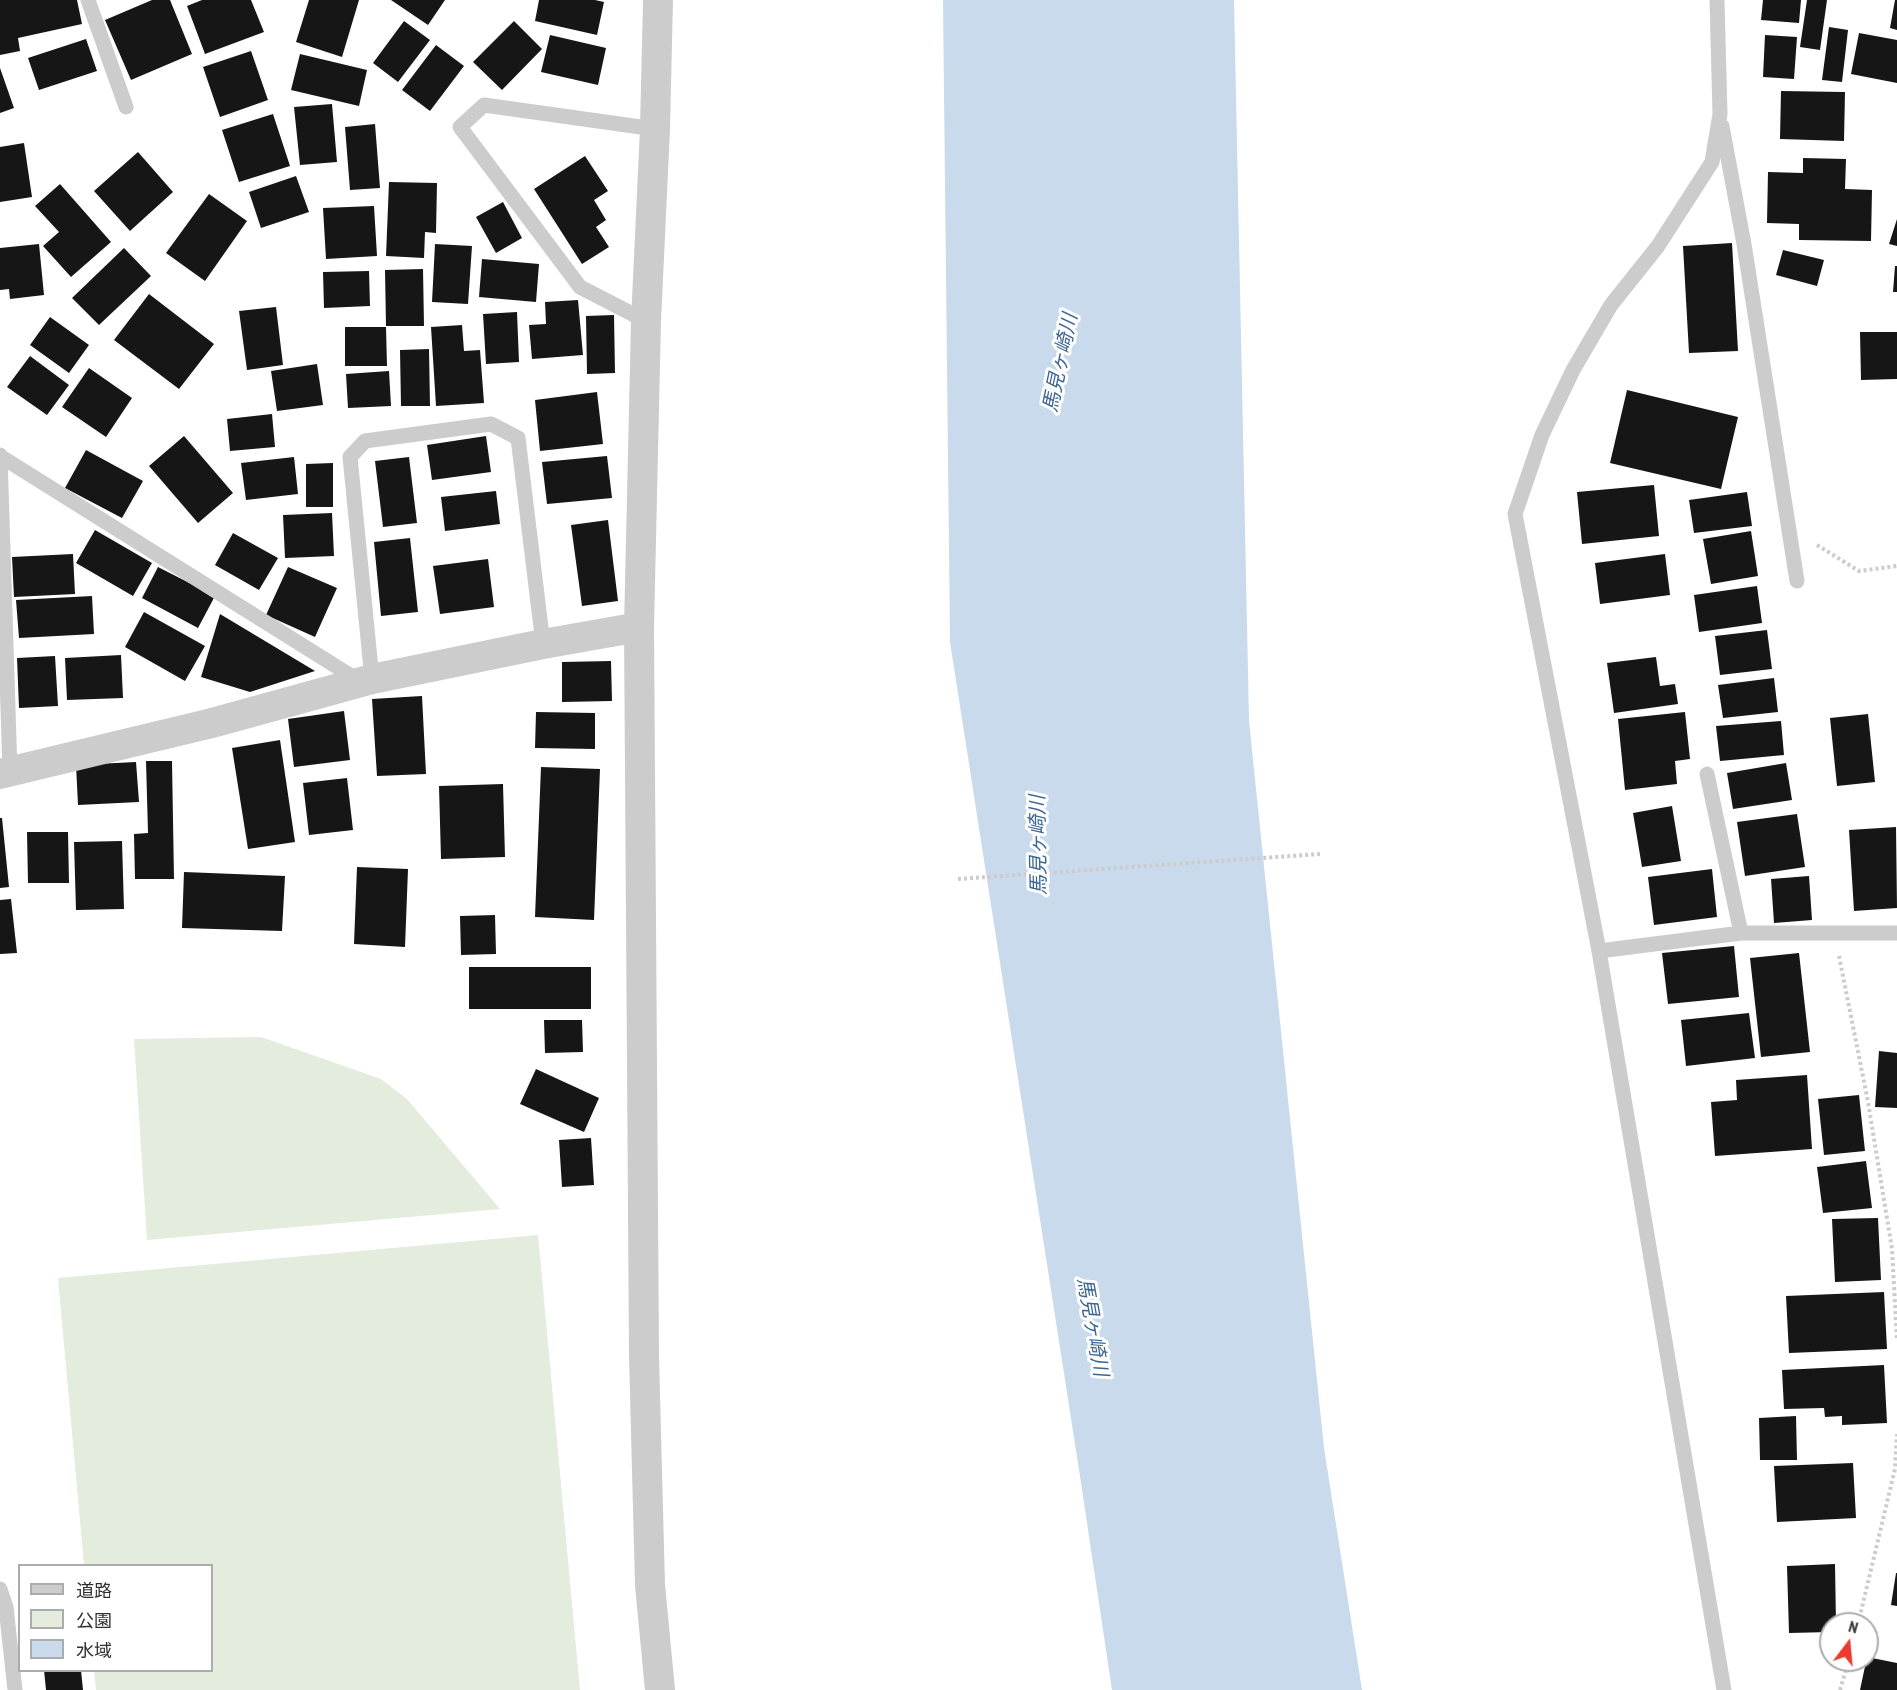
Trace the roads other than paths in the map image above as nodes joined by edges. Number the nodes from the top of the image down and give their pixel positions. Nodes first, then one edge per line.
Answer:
1 (88, 0) edge
2 (658, 0) edge
3 (1717, 0) edge
4 (126, 107) dead end
5 (1720, 114) junction
6 (655, 129) junction
7 (646, 321) junction
8 (0, 456) edge
9 (1797, 581) dead end
10 (639, 627) junction
11 (543, 644) junction
12 (367, 681) junction
13 (5, 773) edge
14 (1707, 774) dead end
15 (1741, 933) junction
16 (1897, 933) edge
17 (1599, 951) junction
18 (0, 1589) edge
19 (15, 1690) edge
20 (660, 1690) edge
21 (1724, 1690) edge

1 - 4 lane
2 - 6 street
3 - 5 lane
5 - 9 lane
5 - 17 lane
6 - 7 street
6 - 7 lane
7 - 10 street
8 - 12 lane
8 - 13 lane
10 - 11 street
10 - 20 street
11 - 12 street
11 - 12 lane
12 - 13 street
14 - 15 lane
15 - 16 lane
15 - 17 lane
17 - 21 lane
18 - 19 lane

